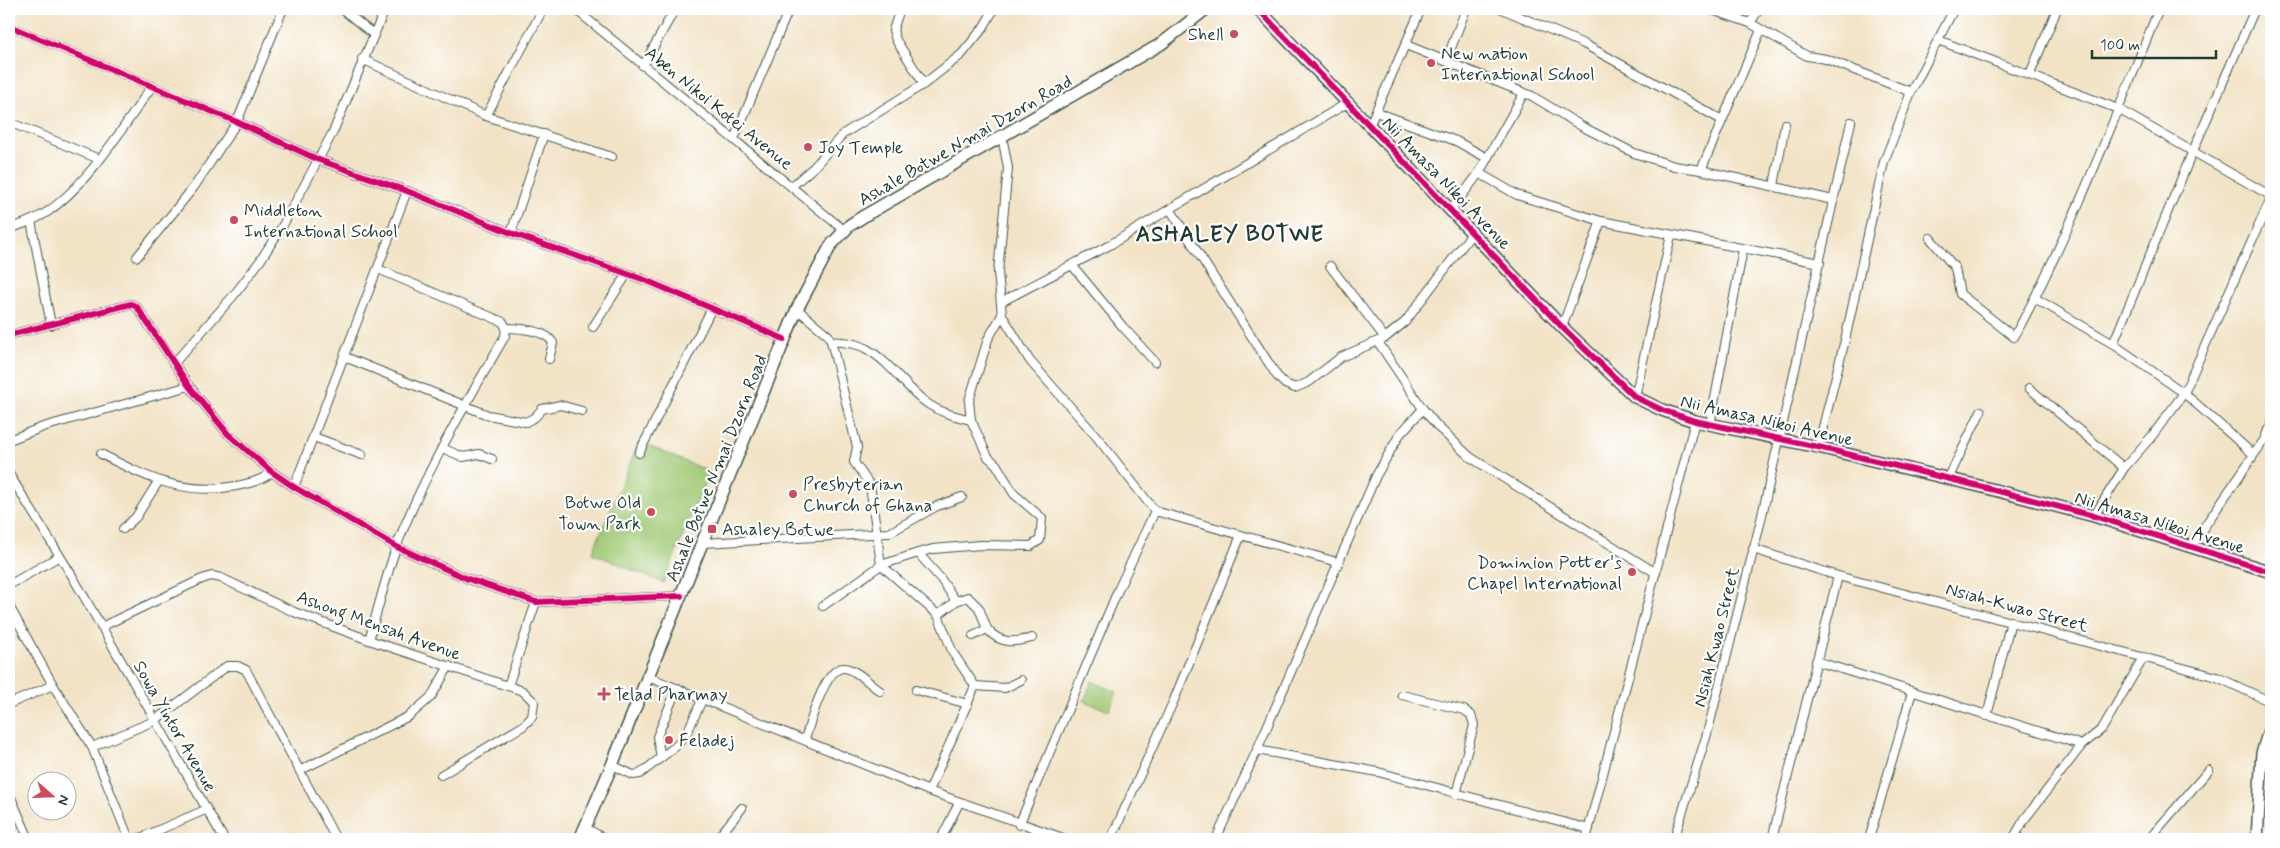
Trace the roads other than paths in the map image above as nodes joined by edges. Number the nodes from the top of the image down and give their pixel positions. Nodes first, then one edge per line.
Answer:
1 (342, 9) edge
2 (385, 9) edge
3 (543, 9) edge
4 (576, 9) edge
5 (589, 9) edge
6 (675, 9) edge
7 (789, 9) edge
8 (900, 9) edge
9 (994, 9) edge
10 (1206, 9) edge
11 (1258, 9) edge
12 (1421, 9) edge
13 (1466, 9) edge
14 (1502, 9) edge
15 (1709, 9) edge
16 (1759, 9) edge
17 (1954, 9) edge
18 (2057, 9) edge
19 (2159, 9) edge
20 (2255, 9) edge
21 (280, 10) edge
22 (585, 16) junction
23 (1750, 23) junction
24 (9, 26) edge
25 (1761, 30) junction
26 (373, 34) junction
27 (1938, 40) junction
28 (1406, 45) junction
29 (362, 59) junction
30 (1446, 61) junction
31 (643, 66) junction
32 (2030, 74) junction
33 (924, 84) junction
34 (152, 86) junction
35 (1912, 92) junction
36 (1524, 93) junction
37 (1349, 102) junction
38 (2118, 110) junction
39 (1376, 112) junction
40 (486, 116) junction
41 (1722, 120) junction
42 (9, 122) edge
43 (237, 122) junction
44 (1851, 122) dead end
45 (1370, 124) junction
46 (1785, 124) dead end
47 (544, 134) junction
48 (1002, 136) junction
49 (734, 139) junction
50 (2192, 153) junction
51 (612, 157) dead end
52 (1487, 158) junction
53 (99, 159) junction
54 (319, 160) junction
55 (1701, 170) junction
56 (1479, 173) junction
57 (792, 186) junction
58 (1774, 186) junction
59 (407, 191) junction
60 (2271, 197) edge
61 (1833, 200) junction
62 (1170, 209) junction
63 (1451, 210) junction
64 (31, 221) junction
65 (1601, 221) junction
66 (9, 229) edge
67 (845, 230) junction
68 (1473, 232) junction
69 (511, 233) junction
70 (1671, 235) junction
71 (1930, 238) dead end
72 (1743, 249) junction
73 (137, 257) dead end
74 (1820, 263) junction
75 (1072, 265) junction
76 (1330, 266) dead end
77 (378, 269) junction
78 (627, 274) junction
79 (2035, 298) junction
80 (1001, 302) junction
81 (712, 308) junction
82 (797, 309) junction
83 (1002, 315) junction
84 (52, 325) junction
85 (593, 327) dead end
86 (1562, 327) junction
87 (506, 328) junction
88 (9, 335) edge
89 (784, 339) junction
90 (1382, 340) junction
91 (831, 341) junction
92 (2113, 344) junction
93 (345, 357) junction
94 (549, 359) dead end
95 (175, 362) junction
96 (1155, 362) dead end
97 (189, 386) junction
98 (2029, 388) dead end
99 (2184, 393) junction
100 (1635, 396) junction
101 (465, 406) junction
102 (1423, 409) junction
103 (582, 411) dead end
104 (1981, 411) dead end
105 (970, 420) junction
106 (1695, 421) junction
107 (2271, 423) edge
108 (1710, 425) junction
109 (314, 437) junction
110 (1780, 439) junction
111 (9, 440) edge
112 (1818, 447) junction
113 (442, 448) junction
114 (639, 453) dead end
115 (101, 454) dead end
116 (2253, 454) junction
117 (362, 455) dead end
118 (492, 459) dead end
119 (2124, 468) junction
120 (272, 472) junction
121 (9, 474) edge
122 (1948, 479) junction
123 (158, 482) junction
124 (294, 488) junction
125 (962, 497) dead end
126 (1155, 511) junction
127 (2094, 516) junction
128 (123, 529) dead end
129 (875, 534) junction
130 (1241, 535) junction
131 (703, 543) junction
132 (2191, 546) junction
133 (397, 547) junction
134 (1753, 549) junction
135 (918, 553) junction
136 (58, 556) junction
137 (1337, 562) junction
138 (881, 565) junction
139 (2271, 572) edge
140 (1656, 573) junction
141 (1838, 576) junction
142 (9, 585) edge
143 (680, 596) junction
144 (956, 601) junction
145 (536, 602) junction
146 (9, 606) edge
147 (823, 606) dead end
148 (938, 615) junction
149 (2010, 621) junction
150 (101, 626) junction
151 (987, 629) junction
152 (973, 636) dead end
153 (1032, 638) dead end
154 (369, 640) junction
155 (2144, 657) junction
156 (1816, 661) junction
157 (449, 666) junction
158 (646, 676) junction
159 (1021, 680) dead end
160 (53, 685) junction
161 (508, 686) junction
162 (975, 686) junction
163 (677, 688) junction
164 (916, 690) dead end
165 (880, 691) dead end
166 (1912, 692) junction
167 (1402, 694) dead end
168 (703, 698) junction
169 (2271, 702) edge
170 (9, 704) edge
171 (968, 704) junction
172 (1987, 716) junction
173 (154, 721) junction
174 (2271, 724) edge
175 (805, 739) junction
176 (2082, 745) junction
177 (92, 748) junction
178 (1258, 750) junction
179 (661, 757) junction
180 (612, 765) junction
181 (301, 770) junction
182 (2209, 770) dead end
183 (441, 775) dead end
184 (929, 791) junction
185 (9, 794) edge
186 (1456, 794) junction
187 (11, 802) edge
188 (959, 803) junction
189 (742, 808) dead end
190 (205, 810) junction
191 (1019, 824) junction
192 (586, 828) junction
193 (1589, 829) junction
194 (29, 839) edge
195 (129, 839) edge
196 (138, 839) edge
197 (224, 839) edge
198 (336, 839) edge
199 (580, 839) edge
200 (605, 839) edge
201 (716, 839) edge
202 (941, 839) edge
203 (1066, 839) edge
204 (1111, 839) edge
205 (1216, 839) edge
206 (1586, 839) edge
207 (1674, 839) edge
208 (1772, 839) edge
209 (1869, 839) edge
210 (2013, 839) edge
211 (2149, 839) edge
212 (2258, 839) edge

1 - 26 street
2 - 26 street
3 - 40 street
4 - 22 street, Aben Nikoi Kotei Avenue
5 - 22 street
6 - 31 street
7 - 49 street
8 - 33 street
9 - 33 street
10 - 48 street, Ashale Botwe Nmai Dzorn Road
11 - 37 street, Nii Amasa Nikoi Avenue
12 - 28 street
13 - 30 street
14 - 41 street
15 - 23 street
16 - 23 street
17 - 27 street
18 - 32 street
19 - 38 street
20 - 50 street
21 - 43 street
22 - 31 street, Aben Nikoi Kotei Avenue
23 - 25 street
24 - 34 street
25 - 35 street
25 - 41 street
26 - 29 street
27 - 32 street
27 - 35 street
28 - 30 street
28 - 39 street
29 - 40 street
29 - 54 street
30 - 36 street
31 - 49 street, Aben Nikoi Kotei Avenue
32 - 38 street
33 - 57 street
34 - 43 street
34 - 53 street
35 - 112 street
36 - 52 street
36 - 55 street
37 - 45 street, Nii Amasa Nikoi Avenue
37 - 62 street
38 - 50 street
38 - 79 street
39 - 45 street
39 - 52 street
40 - 47 street
41 - 55 street
42 - 53 street
43 - 54 street
43 - 73 street
44 - 61 street, Nsiah Kwao Street
45 - 63 street, Nii Amasa Nikoi Avenue
46 - 58 street
47 - 51 street
47 - 69 street
48 - 67 street, Ashale Botwe Nmai Dzorn Road
48 - 80 street
49 - 57 street, Aben Nikoi Kotei Avenue
50 - 60 street
50 - 92 street
52 - 56 street
53 - 64 street
54 - 59 street
54 - 95 street
55 - 58 street
56 - 63 street
56 - 65 street
57 - 67 street, Aben Nikoi Kotei Avenue
58 - 61 street
59 - 69 street
59 - 77 street
60 - 99 street
61 - 74 street, Nsiah Kwao Street
62 - 75 street
62 - 90 street
63 - 68 street, Nii Amasa Nikoi Avenue
64 - 66 street
64 - 84 street
65 - 70 street
65 - 86 street
67 - 82 street, Ashale Botwe Nmai Dzorn Road
68 - 86 street, Nii Amasa Nikoi Avenue
68 - 90 street
69 - 78 street
70 - 72 street
70 - 100 street
71 - 79 street
72 - 74 street
72 - 108 street
74 - 110 street, Nsiah Kwao Street
75 - 80 street
75 - 96 street
76 - 90 street
77 - 87 street
77 - 93 street
78 - 81 street
78 - 85 street
79 - 92 street
80 - 83 street
81 - 89 street
81 - 114 street
82 - 89 street, Ashale Botwe Nmai Dzorn Road
82 - 91 street
83 - 105 street
83 - 126 street
84 - 88 street
84 - 95 street
86 - 100 street, Nii Amasa Nikoi Avenue
87 - 94 street
87 - 101 street
89 - 131 street, Ashale Botwe Nmai Dzorn Road
90 - 102 street
91 - 105 street
91 - 129 street
92 - 99 street
93 - 101 street
93 - 109 street
95 - 97 street
97 - 111 street
97 - 120 street
98 - 119 street
99 - 116 street
99 - 119 street
100 - 106 street, Nii Amasa Nikoi Avenue
101 - 103 street
101 - 113 street
102 - 137 street
102 - 140 street
104 - 122 street
105 - 135 street
106 - 108 street, Nii Amasa Nikoi Avenue
106 - 140 street
107 - 116 street
108 - 110 street, Nii Amasa Nikoi Avenue
109 - 117 street
109 - 124 street
110 - 112 street, Nii Amasa Nikoi Avenue
110 - 134 street, Nsiah Kwao Street
112 - 122 street, Nii Amasa Nikoi Avenue
113 - 118 street
113 - 133 street
115 - 123 street
116 - 132 street
119 - 127 street
120 - 123 street
120 - 124 street
121 - 136 street, Sowa Yintor Avenue
122 - 127 street, Nii Amasa Nikoi Avenue
123 - 128 street
124 - 133 street
125 - 129 street
126 - 130 street
126 - 191 street
127 - 132 street, Nii Amasa Nikoi Avenue
129 - 131 street
129 - 138 street
130 - 137 street
130 - 204 street
131 - 143 street, Ashale Botwe Nmai Dzorn Road
132 - 139 street, Nii Amasa Nikoi Avenue
133 - 145 street
133 - 154 street
134 - 141 street, Nsiah-Kwao Street
134 - 207 street, Nsiah Kwao Street
135 - 138 street
135 - 144 street
136 - 142 street
136 - 150 street, Sowa Yintor Avenue
137 - 178 street
138 - 147 street
138 - 148 street
140 - 193 street
141 - 149 street, Nsiah-Kwao Street
141 - 156 street
143 - 145 street
143 - 158 street, Ashale Botwe Nmai Dzorn Road
144 - 148 street
144 - 151 street
145 - 161 street
146 - 160 street
148 - 162 street
149 - 155 street, Nsiah-Kwao Street
149 - 172 street
150 - 154 street, Ashong Mensah Avenue
150 - 173 street, Sowa Yintor Avenue
151 - 152 street
151 - 153 street
154 - 157 street, Ashong Mensah Avenue
155 - 169 street, Nsiah-Kwao Street
155 - 176 street
156 - 166 street
156 - 208 street
157 - 161 street, Ashong Mensah Avenue
157 - 181 street
158 - 163 street
158 - 180 street, Ashale Botwe Nmai Dzorn Road
159 - 162 street
160 - 170 street
160 - 177 street
161 - 183 street, Ashong Mensah Avenue
162 - 171 street
163 - 168 street
163 - 179 street
164 - 171 street
165 - 175 street
166 - 172 street
166 - 209 street
167 - 186 street
168 - 175 street
168 - 179 street
171 - 184 street
172 - 176 street
173 - 177 street
173 - 181 street
173 - 190 street, Sowa Yintor Avenue
174 - 212 street
175 - 184 street
176 - 210 street
177 - 195 street
178 - 186 street
178 - 205 street
179 - 180 street
180 - 192 street, Ashale Botwe Nmai Dzorn Road
181 - 198 street
182 - 211 street
184 - 188 street
185 - 187 street
186 - 193 street
187 - 194 street
188 - 191 street
188 - 202 street
189 - 201 street
190 - 196 street
190 - 197 street, Sowa Yintor Avenue
191 - 203 street
192 - 199 street, Ashale Botwe Nmai Dzorn Road
192 - 200 street
193 - 206 street

